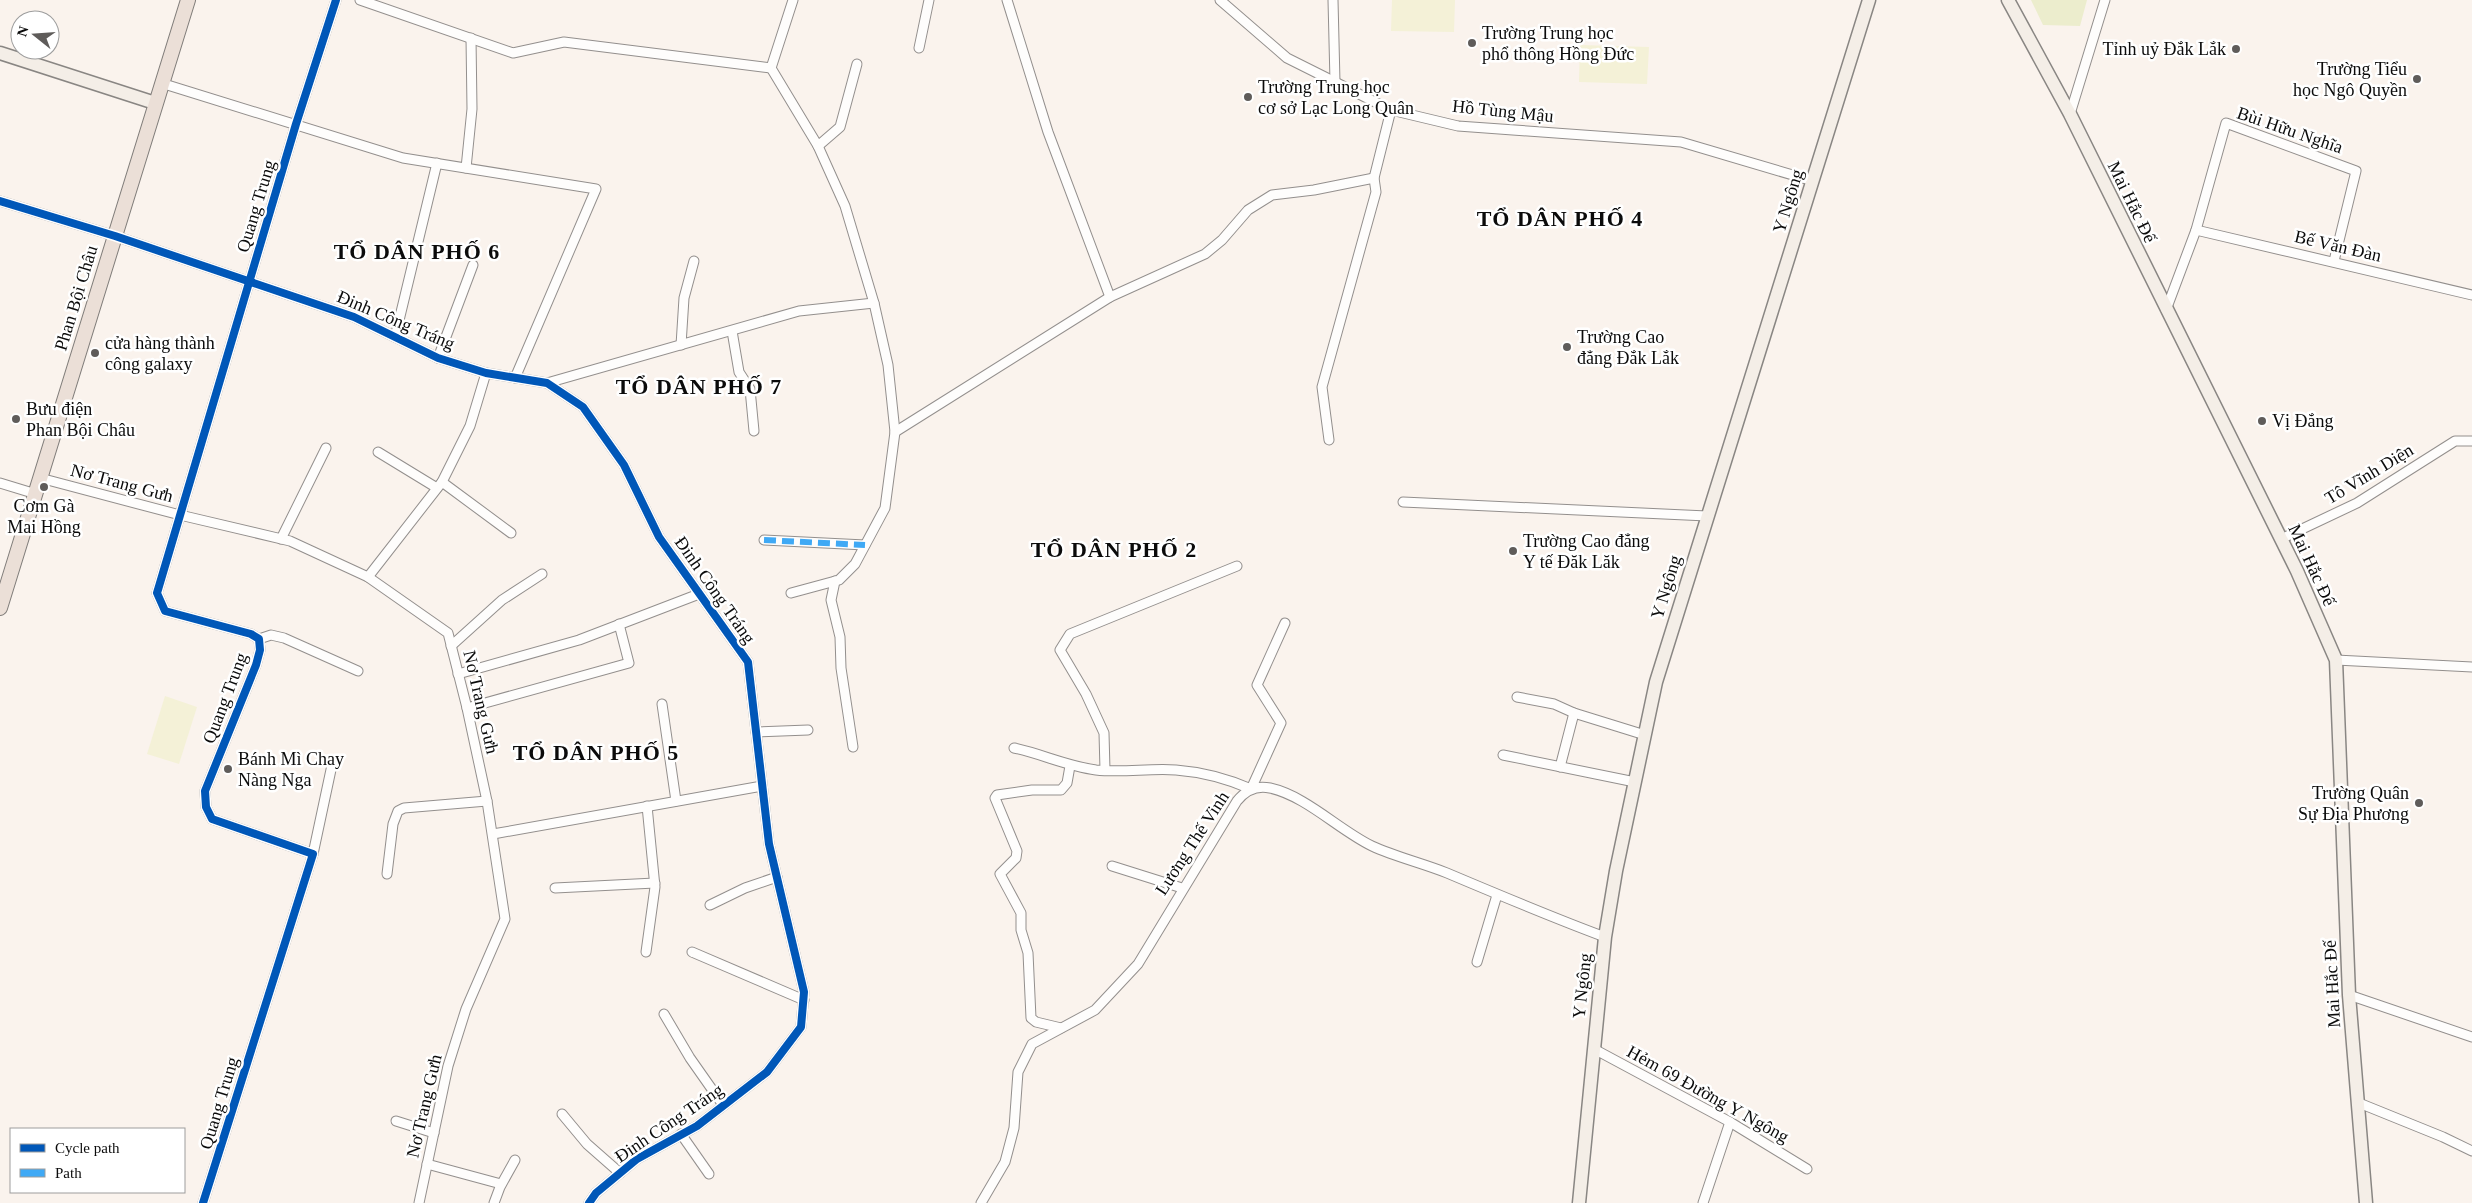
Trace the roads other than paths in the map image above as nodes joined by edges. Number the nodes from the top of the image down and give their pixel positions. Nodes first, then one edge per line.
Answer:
1 (188, 0) edge
2 (336, 0) edge
3 (360, 0) edge
4 (390, 0) edge
5 (793, 0) edge
6 (929, 0) edge
7 (1007, 0) edge
8 (1220, 0) edge
9 (1333, 0) edge
10 (1869, 0) edge
11 (2008, 0) edge
12 (2105, 0) edge
13 (386, 9) junction
14 (471, 38) junction
15 (919, 48) dead end
16 (0, 53) edge
17 (857, 64) dead end
18 (771, 68) junction
19 (1335, 82) junction
20 (161, 83) junction
21 (155, 103) junction
22 (1391, 110) junction
23 (2070, 114) junction
24 (296, 124) junction
25 (818, 146) junction
26 (437, 163) junction
27 (466, 168) junction
28 (1374, 178) junction
29 (1812, 181) junction
30 (0, 202) edge
31 (2196, 230) junction
32 (115, 236) junction
33 (694, 261) dead end
34 (2334, 261) junction
35 (473, 265) dead end
36 (249, 283) junction
37 (2472, 295) edge
38 (1110, 297) junction
39 (874, 303) junction
40 (2166, 311) junction
41 (732, 331) junction
42 (396, 337) junction
43 (681, 345) junction
44 (438, 358) junction
45 (486, 373) junction
46 (515, 378) junction
47 (547, 383) junction
48 (754, 430) dead end
49 (895, 432) junction
50 (1330, 440) dead end
51 (2472, 441) edge
52 (326, 448) dead end
53 (378, 452) dead end
54 (40, 478) junction
55 (0, 483) edge
56 (439, 485) junction
57 (36, 494) junction
58 (1403, 502) dead end
59 (180, 515) junction
60 (1707, 516) junction
61 (511, 534) dead end
62 (281, 539) junction
63 (764, 540) dead end
64 (2281, 540) junction
65 (865, 545) junction
66 (1236, 566) dead end
67 (542, 574) dead end
68 (368, 577) junction
69 (835, 581) junction
70 (790, 593) dead end
71 (699, 594) junction
72 (0, 608) edge
73 (619, 624) junction
74 (1285, 624) dead end
75 (259, 639) junction
76 (451, 646) junction
77 (2336, 660) junction
78 (2472, 667) edge
79 (358, 671) dead end
80 (458, 674) junction
81 (1517, 697) dead end
82 (662, 704) dead end
83 (467, 708) junction
84 (1574, 713) junction
85 (808, 730) dead end
86 (756, 732) junction
87 (1645, 735) junction
88 (853, 747) dead end
89 (1014, 748) dead end
90 (1503, 754) dead end
91 (332, 765) dead end
92 (1070, 766) junction
93 (1560, 767) junction
94 (1105, 770) junction
95 (1634, 782) junction
96 (762, 786) junction
97 (1251, 789) junction
98 (487, 801) junction
99 (676, 801) junction
100 (647, 806) junction
101 (493, 834) junction
102 (313, 854) junction
103 (1112, 866) dead end
104 (388, 874) dead end
105 (777, 877) junction
106 (654, 884) junction
107 (555, 888) dead end
108 (1182, 888) junction
109 (1497, 895) junction
110 (710, 905) dead end
111 (1605, 937) junction
112 (646, 952) dead end
113 (692, 952) dead end
114 (1477, 962) dead end
115 (2349, 995) junction
116 (804, 1000) junction
117 (664, 1014) dead end
118 (1061, 1028) junction
119 (2472, 1036) edge
120 (1594, 1050) junction
121 (2359, 1104) junction
122 (723, 1106) junction
123 (562, 1114) dead end
124 (396, 1121) dead end
125 (1730, 1122) junction
126 (434, 1133) junction
127 (681, 1134) junction
128 (2472, 1152) edge
129 (515, 1160) dead end
130 (428, 1164) junction
131 (1807, 1169) dead end
132 (620, 1173) junction
133 (709, 1174) dead end
134 (501, 1184) junction
135 (203, 1203) edge
136 (419, 1203) edge
137 (494, 1203) edge
138 (589, 1203) edge
139 (981, 1203) edge
140 (1578, 1203) edge
141 (1704, 1203) edge
142 (2366, 1203) edge

1 - 20 main road, Phan Bội Châu
2 - 24 street, Quang Trung
3 - 13 street
4 - 13 street
5 - 18 street
6 - 15 street
7 - 38 street
8 - 19 street, Hồ Tùng Mậu
9 - 19 street
10 - 29 street, Y Ngông
11 - 23 street, Mai Hắc Đế
12 - 23 street
13 - 14 street
14 - 18 street
14 - 27 street
16 - 21 street
17 - 25 street
18 - 25 street
19 - 22 street, Hồ Tùng Mậu
20 - 21 main road, Phan Bội Châu
20 - 24 street
21 - 32 main road, Phan Bội Châu
22 - 28 street
22 - 29 street, Hồ Tùng Mậu
23 - 40 street, Mai Hắc Đế
24 - 26 street
24 - 36 street, Quang Trung
25 - 39 street
26 - 27 street
26 - 42 street
27 - 46 street
28 - 38 street
28 - 50 street
29 - 60 street, Y Ngông
30 - 32 street, Đinh Công Tráng
31 - 34 street, Bế Văn Đàn
31 - 34 street, Bùi Hữu Nghĩa
31 - 40 street, Bùi Hữu Nghĩa
32 - 36 street, Đinh Công Tráng
32 - 54 main road, Phan Bội Châu
33 - 43 street
34 - 37 street, Bế Văn Đàn
35 - 44 street
36 - 42 street, Đinh Công Tráng
36 - 59 street, Quang Trung
38 - 49 street
39 - 41 street
39 - 49 street
40 - 64 street, Mai Hắc Đế
41 - 43 street
41 - 48 street
42 - 44 street, Đinh Công Tráng
43 - 47 street
44 - 45 street, Đinh Công Tráng
45 - 46 street, Đinh Công Tráng
45 - 56 street
46 - 47 street, Đinh Công Tráng
47 - 71 street, Đinh Công Tráng
49 - 65 street
51 - 64 street, Tô Vĩnh Diện
52 - 62 street
53 - 56 street
54 - 57 main road, Phan Bội Châu
54 - 59 street, Nơ Trang Gưh
55 - 57 street
56 - 61 street
56 - 68 street
57 - 72 main road, Phan Bội Châu
58 - 60 street
59 - 62 street, Nơ Trang Gưh
59 - 75 street, Quang Trung
60 - 87 street, Y Ngông
62 - 68 street, Nơ Trang Gưh
63 - 65 street
64 - 77 street, Mai Hắc Đế
65 - 69 street
66 - 94 street
67 - 76 street
68 - 76 street, Nơ Trang Gưh
69 - 70 street
69 - 88 street
71 - 73 street
71 - 86 street, Đinh Công Tráng
73 - 80 street
73 - 83 street
74 - 97 street
75 - 79 street
75 - 102 street, Quang Trung
76 - 80 street, Nơ Trang Gưh
77 - 78 street
77 - 115 street, Mai Hắc Đế
80 - 83 street, Nơ Trang Gưh
81 - 84 street
82 - 99 street
83 - 98 street, Nơ Trang Gưh
84 - 87 street
84 - 93 street
85 - 86 street
86 - 96 street, Đinh Công Tráng
87 - 95 street, Y Ngông
89 - 92 street
90 - 93 street
91 - 102 street
92 - 94 street
92 - 118 street
93 - 95 street
94 - 97 street
95 - 111 street, Y Ngông
96 - 99 street
96 - 105 street, Đinh Công Tráng
97 - 108 street, Lương Thế Vinh
97 - 109 street, Lương Thế Vinh
98 - 101 street, Nơ Trang Gưh
98 - 104 street
99 - 100 street
100 - 101 street
100 - 106 street
101 - 126 street, Nơ Trang Gưh
102 - 135 street, Quang Trung
103 - 108 street
105 - 110 street
105 - 116 street, Đinh Công Tráng
106 - 107 street
106 - 112 street
108 - 118 street, Lương Thế Vinh
109 - 111 street, Lương Thế Vinh
109 - 114 street
111 - 120 street, Y Ngông
113 - 116 street
115 - 119 street
115 - 121 street, Mai Hắc Đế
116 - 122 street, Đinh Công Tráng
117 - 122 street
118 - 139 street, Lương Thế Vinh
120 - 125 street, Hẻm 69 Đường Y Ngông
120 - 140 street, Y Ngông
121 - 128 street
121 - 142 street, Mai Hắc Đế
122 - 127 street, Đinh Công Tráng
123 - 132 street
124 - 126 street
125 - 131 street, Hẻm 69 Đường Y Ngông
125 - 141 street
126 - 130 street, Nơ Trang Gưh
127 - 132 street, Đinh Công Tráng
127 - 133 street
129 - 134 street
130 - 134 street
130 - 136 street, Nơ Trang Gưh
132 - 138 street, Đinh Công Tráng
134 - 137 street

